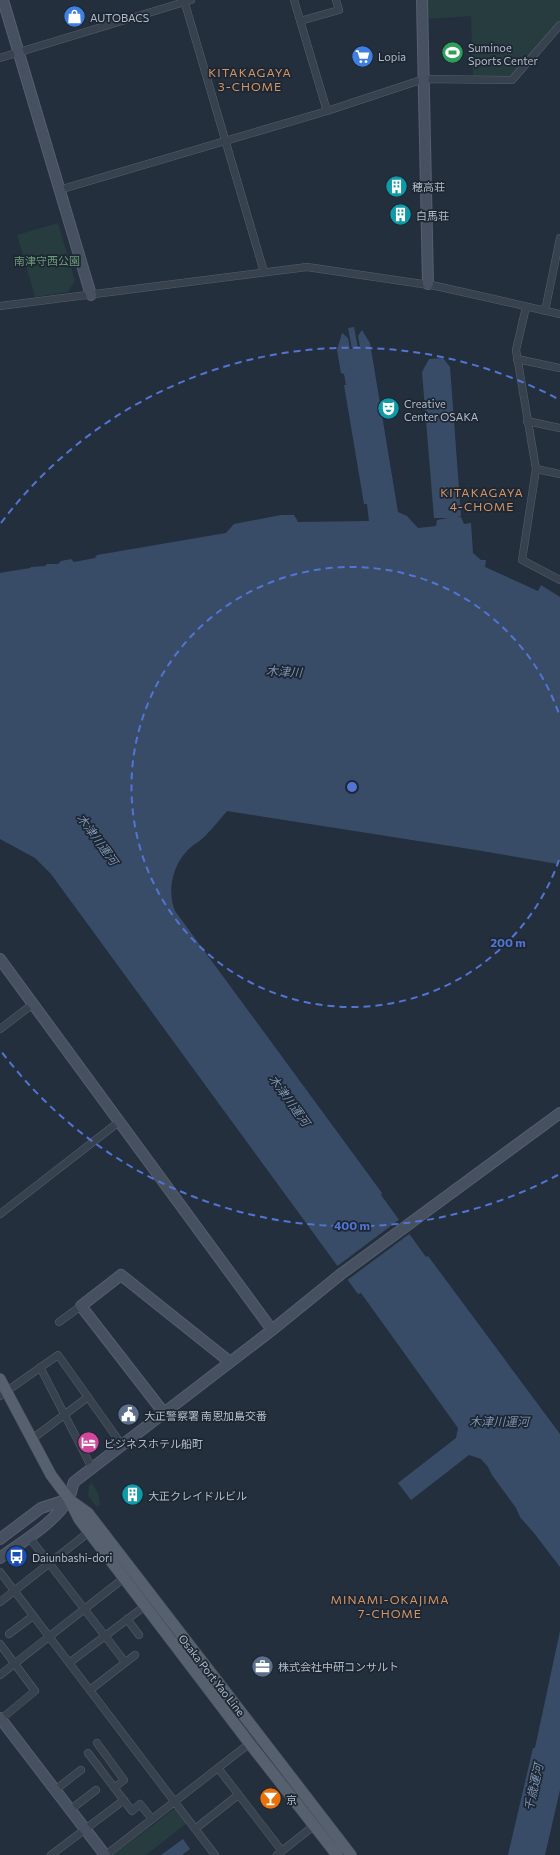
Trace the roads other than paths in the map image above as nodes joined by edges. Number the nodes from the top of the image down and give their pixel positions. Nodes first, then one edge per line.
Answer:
1 (3, 0) edge
2 (294, 0) edge
3 (336, 0) edge
4 (422, 0) edge
5 (186, 1) edge
6 (300, 21) junction
7 (560, 25) edge
8 (18, 52) junction
9 (0, 58) edge
10 (424, 79) junction
11 (327, 111) junction
12 (226, 141) junction
13 (59, 190) junction
14 (560, 238) edge
15 (264, 272) junction
16 (428, 284) junction
17 (91, 295) junction
18 (0, 306) edge
19 (526, 307) junction
20 (544, 311) junction
21 (560, 314) edge
22 (517, 359) junction
23 (560, 368) edge
24 (527, 421) junction
25 (560, 428) edge
26 (536, 469) junction
27 (560, 474) edge
28 (560, 580) edge
29 (0, 959) edge
30 (33, 1004) junction
31 (0, 1029) edge
32 (560, 1113) edge
33 (120, 1121) junction
34 (0, 1214) edge
35 (81, 1306) junction
36 (59, 1322) dead end
37 (272, 1330) junction
38 (230, 1362) junction
39 (40, 1367) junction
40 (0, 1379) edge
41 (3, 1394) edge
42 (88, 1396) junction
43 (164, 1413) junction
44 (64, 1415) junction
45 (32, 1439) junction
46 (122, 1445) junction
47 (92, 1468) junction
48 (69, 1499) junction
49 (90, 1532) junction
50 (29, 1537) junction
51 (0, 1539) edge
52 (0, 1558) edge
53 (49, 1565) junction
54 (0, 1572) edge
55 (124, 1578) junction
56 (14, 1591) junction
57 (0, 1602) edge
58 (145, 1606) junction
59 (84, 1610) junction
60 (33, 1616) junction
61 (127, 1619) junction
62 (9, 1634) dead end
63 (139, 1635) dead end
64 (105, 1636) junction
65 (50, 1637) junction
66 (0, 1644) edge
67 (135, 1655) dead end
68 (125, 1662) junction
69 (70, 1663) junction
70 (15, 1664) junction
71 (0, 1675) edge
72 (90, 1690) junction
73 (0, 1718) edge
74 (259, 1736) junction
75 (97, 1743) dead end
76 (250, 1744) junction
77 (88, 1753) dead end
78 (218, 1768) junction
79 (81, 1770) dead end
80 (114, 1788) junction
81 (55, 1790) junction
82 (96, 1790) dead end
83 (238, 1795) junction
84 (124, 1800) junction
85 (174, 1801) junction
86 (70, 1810) junction
87 (152, 1819) junction
88 (318, 1822) junction
89 (85, 1829) junction
90 (195, 1829) junction
91 (280, 1853) edge
92 (51, 1855) edge
93 (105, 1855) edge
94 (215, 1855) edge
95 (337, 1855) edge
96 (351, 1855) edge

1 - 8 street
2 - 6 street
3 - 6 street
4 - 10 street
5 - 8 street
5 - 12 street
6 - 11 street
7 - 10 street
8 - 9 street
8 - 13 street
10 - 11 street
10 - 16 street
11 - 12 street
12 - 13 street
12 - 15 street
13 - 17 street
14 - 20 street
15 - 16 street
15 - 17 street
16 - 19 street
17 - 18 street
19 - 20 street
19 - 22 street
20 - 21 street
22 - 23 street
22 - 24 street
24 - 25 street
24 - 26 street
26 - 27 street
26 - 28 street
29 - 30 street
30 - 31 street
30 - 33 street
32 - 37 street
33 - 34 street
33 - 37 street
35 - 36 street
35 - 38 street
35 - 43 street
37 - 38 street
38 - 43 street
39 - 41 street
39 - 42 street
39 - 44 street
40 - 41 main road, Osaka Port Yao Line
41 - 45 main road, Osaka Port Yao Line
42 - 44 street
42 - 46 street
43 - 46 street
44 - 45 street
44 - 47 street
45 - 48 main road, Osaka Port Yao Line
46 - 47 street
47 - 48 street
48 - 49 main road, Osaka Port Yao Line
48 - 50 street
48 - 51 street
48 - 74 main road, Osaka Port Yao Line
49 - 53 street
49 - 55 main road, Osaka Port Yao Line
50 - 52 street
50 - 53 street
53 - 56 street
53 - 59 street
54 - 56 street
55 - 58 main road, Osaka Port Yao Line
55 - 59 street
56 - 57 street
56 - 60 street
58 - 61 street
58 - 76 main road, Osaka Port Yao Line
59 - 64 street
59 - 65 street
60 - 62 street
60 - 65 street
61 - 63 street
61 - 64 street
64 - 68 street
64 - 69 street
65 - 69 street
65 - 70 street
66 - 70 street
67 - 68 street
68 - 72 street
69 - 72 street
70 - 71 street
70 - 73 street
72 - 85 street
73 - 81 street
74 - 76 street
74 - 88 main road, Osaka Port Yao Line
75 - 80 street
76 - 78 street
76 - 88 main road, Osaka Port Yao Line
77 - 80 street
78 - 83 street
78 - 85 street
79 - 81 street
80 - 84 street
81 - 86 street
82 - 86 street
83 - 90 street
83 - 91 street
84 - 87 street
84 - 89 street
85 - 87 street
85 - 90 street
86 - 89 street
87 - 93 street
88 - 91 street
88 - 95 main road, Osaka Port Yao Line
88 - 96 main road, Osaka Port Yao Line
89 - 92 street
89 - 93 street
90 - 94 street

